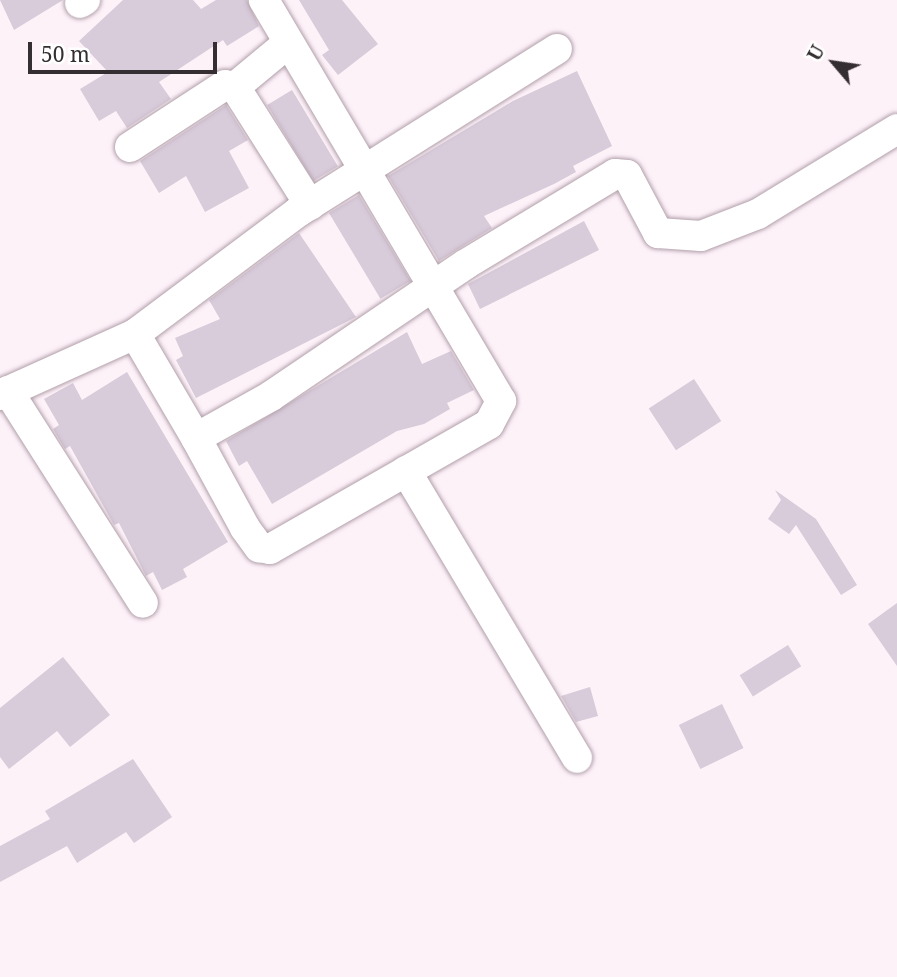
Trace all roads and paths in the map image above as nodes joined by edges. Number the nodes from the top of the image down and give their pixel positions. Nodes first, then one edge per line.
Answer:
1 (264, 0) edge
2 (288, 43) junction
3 (557, 49) dead end
4 (235, 87) junction
5 (897, 129) edge
6 (130, 147) dead end
7 (367, 171) junction
8 (310, 205) junction
9 (435, 288) junction
10 (135, 334) junction
11 (4, 393) edge
12 (196, 438) junction
13 (406, 471) junction
14 (144, 603) dead end
15 (577, 758) dead end

1 - 2 street
2 - 4 street
2 - 7 street
3 - 7 street
4 - 6 street
4 - 8 street
5 - 9 street
7 - 8 street
7 - 9 street
8 - 10 street
9 - 12 street
9 - 13 street
10 - 11 street
10 - 12 street
11 - 14 street
12 - 13 street
13 - 15 street

